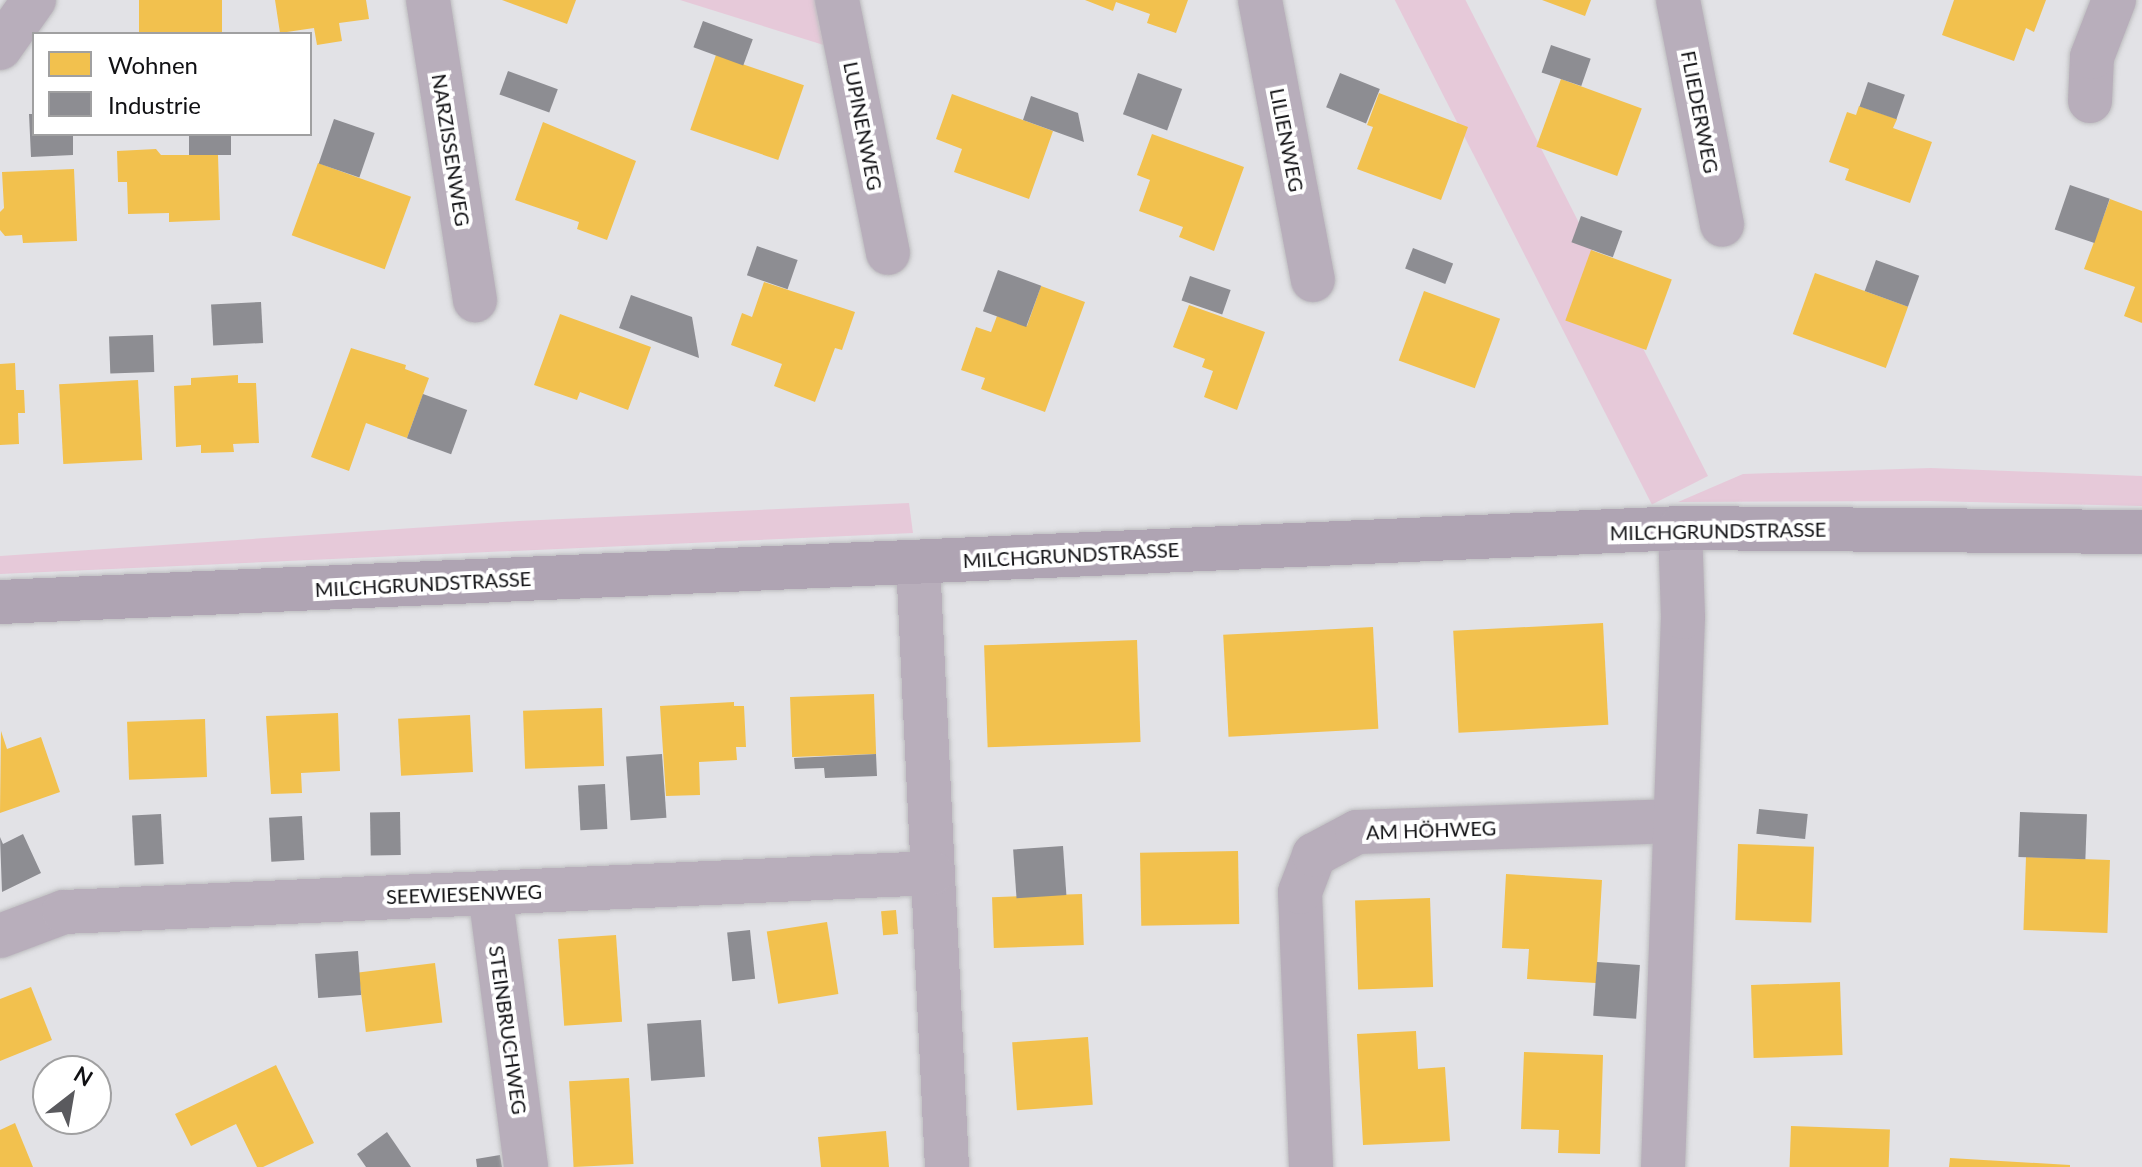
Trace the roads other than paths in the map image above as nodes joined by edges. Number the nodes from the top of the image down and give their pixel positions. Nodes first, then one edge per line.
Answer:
1 (34, 0) edge
2 (428, 0) edge
3 (837, 0) edge
4 (1260, 0) edge
5 (1678, 0) edge
6 (2114, 0) edge
7 (0, 48) edge
8 (2090, 101) dead end
9 (1722, 225) dead end
10 (888, 253) dead end
11 (1313, 280) dead end
12 (475, 300) dead end
13 (1680, 528) junction
14 (2142, 532) edge
15 (918, 562) junction
16 (0, 602) edge
17 (1675, 821) junction
18 (932, 873) junction
19 (490, 893) junction
20 (0, 936) edge
21 (526, 1167) edge
22 (947, 1167) edge
23 (1311, 1167) edge
24 (1663, 1167) edge

1 - 7 street
2 - 12 street, NARZISSENWEG
3 - 10 street, LUPINENWEG
4 - 11 street, LILIENWEG
5 - 9 street, FLIEDERWEG
6 - 8 street
13 - 14 street, MILCHGRUNDSTRASSE
13 - 15 street, MILCHGRUNDSTRASSE
13 - 17 street
15 - 16 street, MILCHGRUNDSTRASSE
15 - 18 street
17 - 23 street, AM HÖHWEG
17 - 24 street
18 - 19 street, SEEWIESENWEG
18 - 22 street
19 - 20 street, SEEWIESENWEG
19 - 21 street, STEINBRUCHWEG

